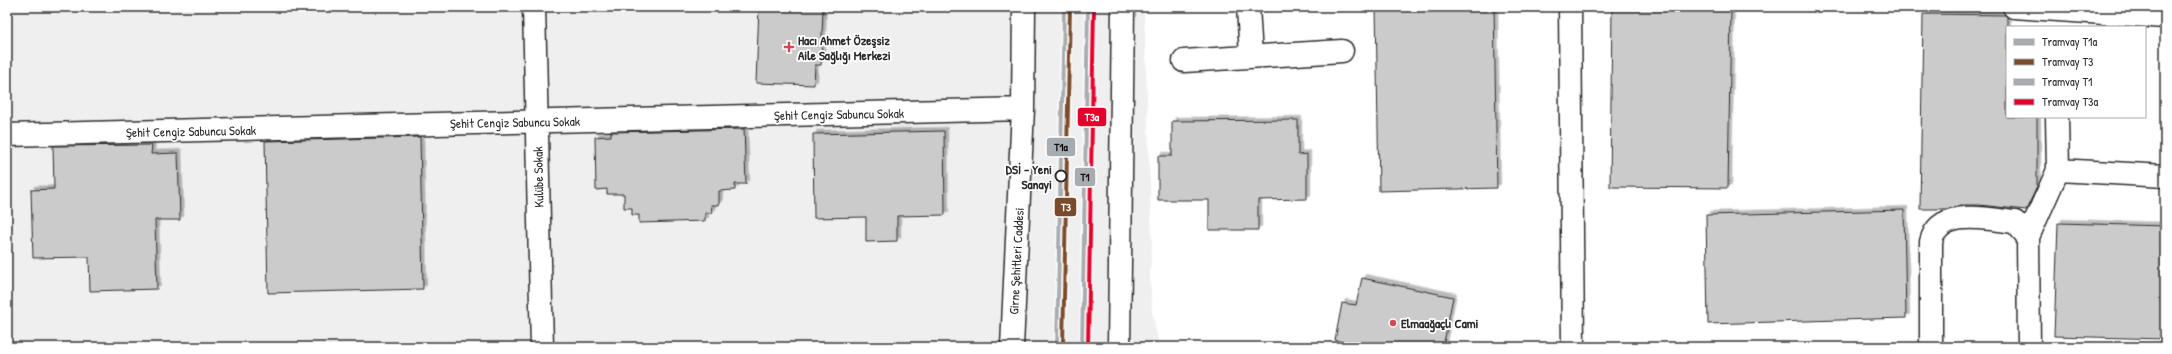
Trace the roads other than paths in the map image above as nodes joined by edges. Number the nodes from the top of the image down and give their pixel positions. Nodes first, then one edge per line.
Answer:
1 (534, 7) edge
2 (1024, 7) edge
3 (1123, 7) edge
4 (1248, 7) edge
5 (1570, 7) edge
6 (2014, 7) edge
7 (2165, 17) edge
8 (2055, 18) edge
9 (1342, 51) dead end
10 (1251, 56) junction
11 (1184, 61) dead end
12 (1023, 109) junction
13 (2057, 118) edge
14 (537, 122) junction
15 (7, 135) edge
16 (2058, 170) junction
17 (2165, 176) edge
18 (2028, 237) junction
19 (1119, 323) junction
20 (542, 347) edge
21 (1012, 347) edge
22 (1119, 347) edge
23 (1129, 347) edge
24 (1573, 347) edge
25 (1931, 347) edge
26 (2029, 347) edge

1 - 14 street, Kulübe Sokak
2 - 12 street, Girne Şehitleri Caddesi
3 - 19 street
4 - 10 street
5 - 24 street
6 - 8 street
7 - 8 street
9 - 10 street
10 - 11 street
12 - 14 street, Şehit Cengiz Sabuncu Sokak
12 - 21 street, Girne Şehitleri Caddesi
13 - 16 street
14 - 15 street, Şehit Cengiz Sabuncu Sokak
14 - 20 street, Kulübe Sokak
16 - 17 street
16 - 18 street
18 - 25 street
18 - 26 street
19 - 22 street
19 - 23 street

